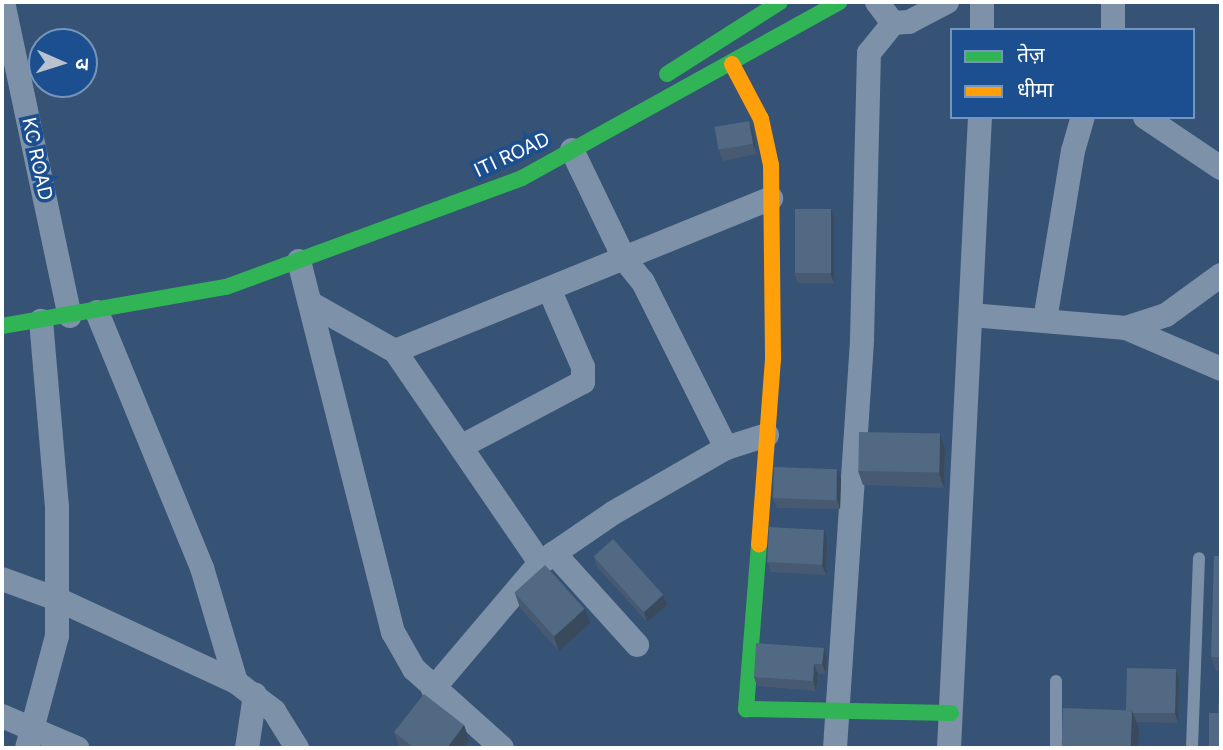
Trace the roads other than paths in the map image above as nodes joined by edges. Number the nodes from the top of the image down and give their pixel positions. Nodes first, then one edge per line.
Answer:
1 (4, 2) edge
2 (780, 2) edge
3 (839, 2) edge
4 (877, 2) edge
5 (947, 2) edge
6 (982, 2) edge
7 (1113, 2) edge
8 (893, 23) junction
9 (982, 28) edge
10 (1113, 28) edge
11 (732, 64) junction
12 (651, 83) dead end
13 (980, 119) edge
14 (1082, 119) edge
15 (1148, 119) edge
16 (572, 150) junction
17 (1221, 168) edge
18 (771, 198) junction
19 (625, 260) junction
20 (299, 261) junction
21 (224, 269) dead end
22 (1221, 275) edge
23 (550, 291) junction
24 (181, 295) junction
25 (310, 303) junction
26 (97, 312) junction
27 (971, 315) junction
28 (70, 316) junction
29 (1045, 320) junction
30 (41, 321) junction
31 (2, 326) edge
32 (1126, 328) junction
33 (395, 351) junction
34 (1221, 369) edge
35 (767, 435) junction
36 (462, 446) junction
37 (726, 448) junction
38 (547, 558) junction
39 (1199, 558) dead end
40 (2, 579) edge
41 (57, 599) junction
42 (637, 645) dead end
43 (1056, 681) dead end
44 (246, 689) junction
45 (433, 689) junction
46 (837, 712) junction
47 (951, 713) junction
48 (2, 716) edge
49 (30, 738) edge
50 (78, 748) edge
51 (247, 748) edge
52 (297, 748) edge
53 (502, 748) edge
54 (835, 748) edge
55 (949, 748) edge
56 (1056, 748) edge
57 (1192, 748) edge

1 - 28 street, KC ROAD
2 - 12 street
3 - 11 street, ITI ROAD
4 - 8 street
5 - 8 street
6 - 9 street
7 - 10 street
8 - 46 street
11 - 16 street, ITI ROAD
11 - 18 street
13 - 27 street
14 - 29 street
15 - 17 street
16 - 19 street
16 - 20 street, ITI ROAD
18 - 19 street
18 - 35 street
19 - 23 street
19 - 37 street
20 - 24 street, ITI ROAD
20 - 25 street
21 - 24 street, ITI ROAD
22 - 32 street
23 - 33 street
23 - 36 street
24 - 26 street, ITI ROAD
25 - 33 street
25 - 45 street
26 - 28 street, ITI ROAD
26 - 44 street
27 - 29 street
27 - 47 street
28 - 30 street, ITI ROAD
29 - 32 street
30 - 31 street, ITI ROAD
30 - 41 street
32 - 34 street
33 - 36 street
35 - 37 street
35 - 46 street
36 - 38 street
37 - 38 street
38 - 42 street
38 - 45 street
39 - 57 lane
40 - 41 street
41 - 44 street
41 - 49 street
43 - 56 lane
44 - 51 street
44 - 52 street
45 - 53 street
46 - 47 street
46 - 54 street
47 - 55 street
48 - 49 street
49 - 50 street

